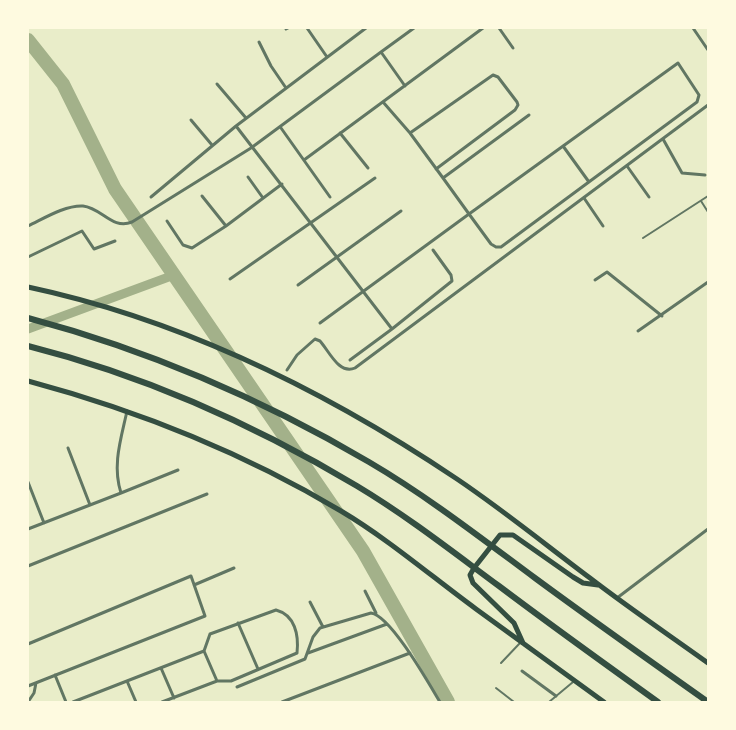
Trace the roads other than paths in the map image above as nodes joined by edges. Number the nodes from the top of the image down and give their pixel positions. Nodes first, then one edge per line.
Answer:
1 (308, 28) edge
2 (364, 28) edge
3 (414, 28) edge
4 (482, 28) edge
5 (499, 28) edge
6 (693, 28) edge
7 (259, 42) dead end
8 (513, 48) dead end
9 (708, 50) edge
10 (381, 52) junction
11 (326, 57) junction
12 (217, 84) dead end
13 (405, 86) junction
14 (286, 88) junction
15 (383, 102) junction
16 (708, 105) edge
17 (529, 115) dead end
18 (246, 118) junction
19 (191, 120) dead end
20 (236, 126) junction
21 (281, 128) junction
22 (410, 133) junction
23 (340, 134) junction
24 (663, 139) junction
25 (212, 145) junction
26 (562, 146) junction
27 (252, 148) junction
28 (304, 160) junction
29 (627, 166) junction
30 (368, 168) dead end
31 (436, 170) junction
32 (705, 176) dead end
33 (248, 178) dead end
34 (375, 178) dead end
35 (443, 178) junction
36 (589, 182) junction
37 (282, 184) junction
38 (202, 196) dead end
39 (708, 196) edge
40 (151, 197) dead end
41 (330, 197) dead end
42 (649, 197) dead end
43 (264, 198) junction
44 (584, 198) junction
45 (701, 201) junction
46 (401, 211) dead end
47 (708, 212) edge
48 (469, 214) junction
49 (167, 221) dead end
50 (311, 222) junction
51 (28, 226) edge
52 (226, 226) junction
53 (603, 226) dead end
54 (643, 238) dead end
55 (115, 242) dead end
56 (433, 250) dead end
57 (28, 257) edge
58 (336, 258) junction
59 (230, 279) dead end
60 (595, 280) dead end
61 (708, 282) edge
62 (298, 285) dead end
63 (28, 286) edge
64 (362, 291) junction
65 (662, 316) junction
66 (28, 318) edge
67 (320, 323) dead end
68 (392, 329) junction
69 (638, 331) dead end
70 (28, 346) edge
71 (350, 360) dead end
72 (287, 370) dead end
73 (28, 381) edge
74 (127, 411) junction
75 (68, 448) dead end
76 (178, 470) dead end
77 (28, 482) edge
78 (121, 493) junction
79 (207, 494) dead end
80 (90, 505) junction
81 (44, 523) junction
82 (28, 529) edge
83 (708, 529) edge
84 (28, 566) edge
85 (234, 568) dead end
86 (194, 585) junction
87 (599, 585) junction
88 (365, 591) dead end
89 (616, 598) junction
90 (310, 602) dead end
91 (376, 614) junction
92 (238, 623) junction
93 (387, 624) junction
94 (323, 627) junction
95 (522, 642) junction
96 (28, 644) edge
97 (204, 651) junction
98 (308, 653) junction
99 (410, 653) junction
100 (500, 663) dead end
101 (708, 664) edge
102 (161, 668) junction
103 (258, 670) junction
104 (522, 671) dead end
105 (55, 675) junction
106 (127, 681) junction
107 (217, 681) junction
108 (575, 681) junction
109 (36, 682) junction
110 (28, 686) edge
111 (237, 687) dead end
112 (496, 688) dead end
113 (556, 696) junction
114 (174, 698) junction
115 (28, 702) edge
116 (66, 702) edge
117 (73, 702) edge
118 (136, 702) edge
119 (162, 702) edge
120 (282, 702) edge
121 (440, 702) edge
122 (514, 702) edge
123 (549, 702) edge
124 (604, 702) edge
125 (658, 702) edge
126 (708, 702) edge

1 - 11 street
2 - 11 street
3 - 10 street
4 - 13 street
5 - 8 street
6 - 9 street
7 - 14 street
10 - 13 street
10 - 21 street
11 - 14 street
12 - 18 street
13 - 15 street
14 - 18 street
15 - 22 street
15 - 23 street
16 - 24 street
17 - 35 street
18 - 20 street
19 - 25 street
20 - 25 street
20 - 27 street
21 - 27 street
21 - 28 street
22 - 31 street
22 - 31 street
23 - 28 street
23 - 30 street
24 - 29 street
24 - 32 street
25 - 40 street
26 - 36 street
26 - 36 street
26 - 48 street
27 - 37 street
27 - 51 street
28 - 41 street
29 - 42 street
29 - 44 street
31 - 35 street
33 - 43 street
34 - 50 street
35 - 48 street
36 - 48 street
37 - 43 street
37 - 50 street
38 - 52 street
39 - 45 lane
43 - 52 street
44 - 53 street
44 - 72 street
45 - 47 lane
45 - 54 lane
46 - 58 street
48 - 64 street
49 - 52 street
50 - 58 street
50 - 59 street
55 - 57 street
56 - 68 street
58 - 62 street
58 - 64 street
60 - 65 street
61 - 65 street
63 - 87 main road
64 - 67 street
64 - 68 street
65 - 69 street
66 - 126 highway
68 - 71 street
70 - 125 highway
73 - 74 main road
74 - 78 street
74 - 95 main road
75 - 80 street
76 - 78 street
77 - 81 street
78 - 80 street
79 - 84 street
80 - 81 street
81 - 82 street
83 - 89 street
85 - 86 street
86 - 96 street
86 - 105 street
87 - 89 main road
87 - 95 main road
88 - 91 street
89 - 101 main road
90 - 94 street
91 - 93 street
91 - 94 street
92 - 97 street
92 - 103 street
92 - 103 street
93 - 98 street
93 - 99 street
94 - 98 street
95 - 100 lane
95 - 108 main road
97 - 102 street
97 - 107 street
98 - 111 street
99 - 120 street
99 - 121 street
102 - 106 street
102 - 114 street
103 - 107 street
104 - 113 street
105 - 109 street
105 - 116 street
106 - 117 street
106 - 118 street
107 - 114 street
108 - 113 lane
108 - 124 main road
109 - 110 street
109 - 115 street
112 - 122 lane
113 - 123 lane
114 - 119 street

